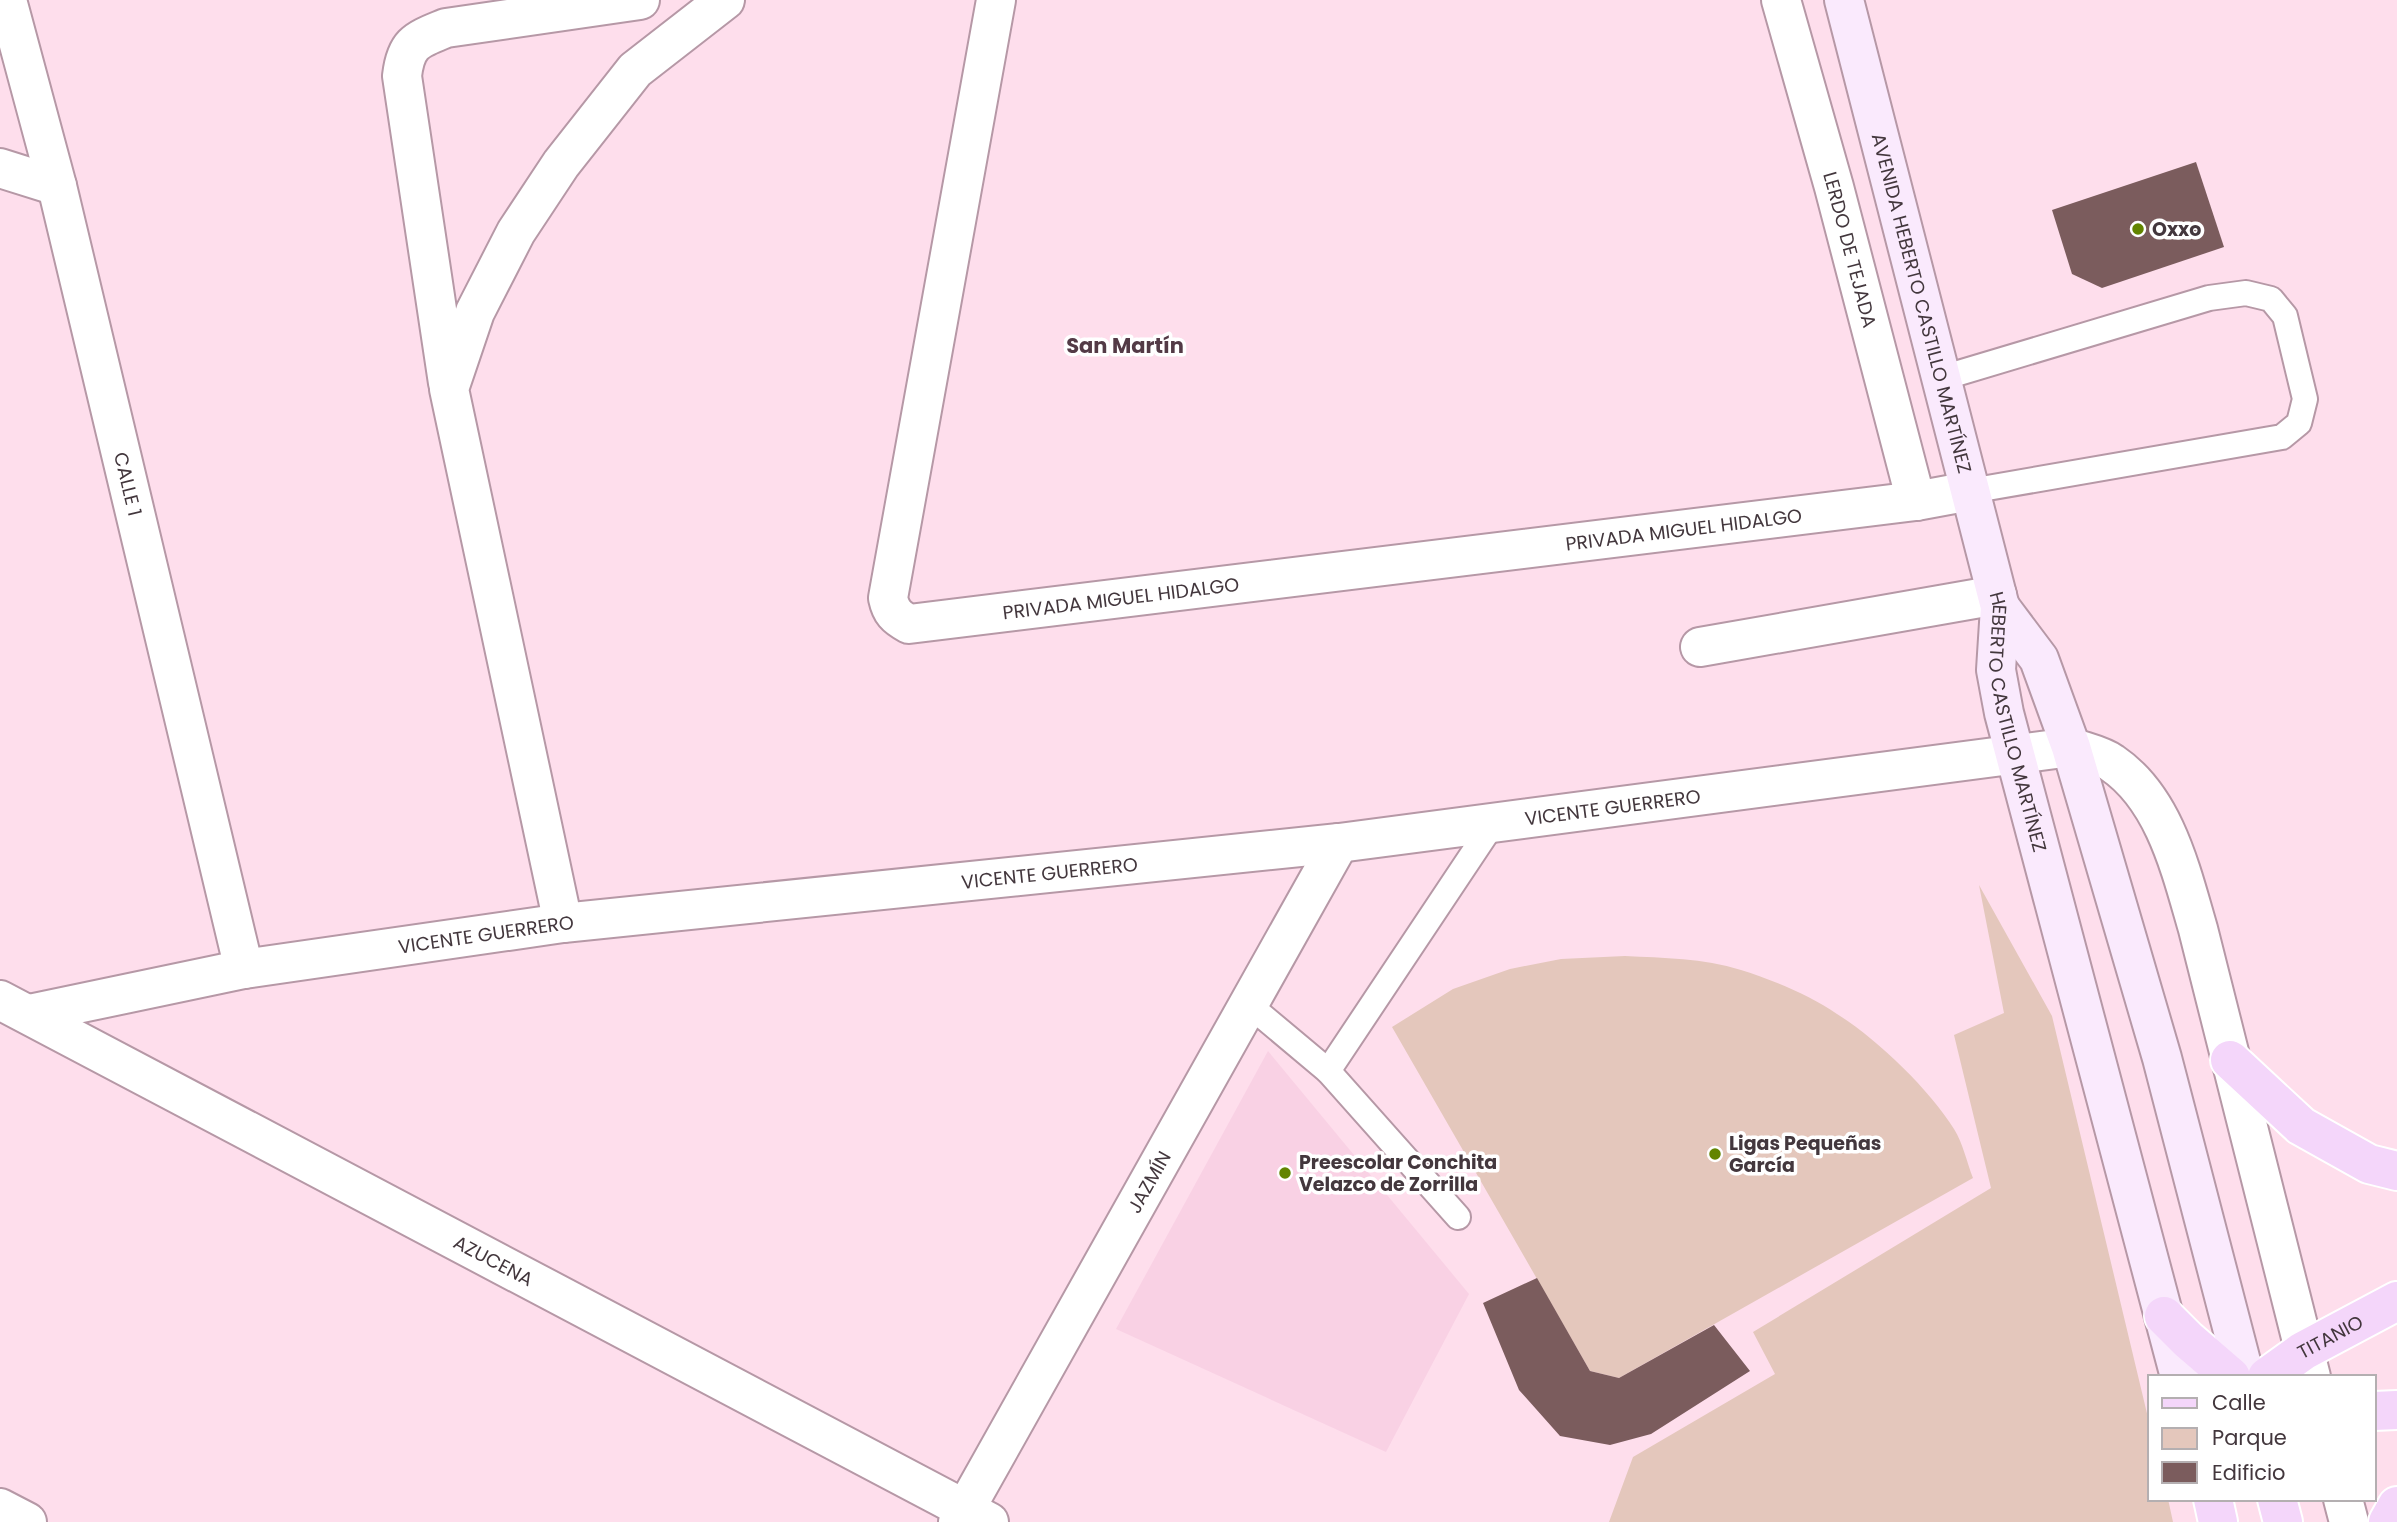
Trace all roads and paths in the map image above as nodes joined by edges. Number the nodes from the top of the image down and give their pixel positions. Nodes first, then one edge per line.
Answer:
1 (7, 0) edge
2 (640, 0) edge
3 (725, 0) edge
4 (996, 0) edge
5 (1781, 0) edge
6 (1844, 0) edge
7 (0, 168) edge
8 (57, 186) junction
9 (1942, 378) junction
10 (449, 389) junction
11 (1970, 491) junction
12 (1916, 501) junction
13 (1999, 601) junction
14 (1700, 647) dead end
15 (2071, 747) junction
16 (2016, 755) junction
17 (1494, 822) junction
18 (1339, 843) junction
19 (563, 923) junction
20 (244, 969) junction
21 (1248, 1004) junction
22 (14, 1007) edge
23 (2230, 1060) junction
24 (1328, 1071) junction
25 (2397, 1171) edge
26 (1458, 1217) dead end
27 (2397, 1301) edge
28 (2164, 1316) junction
29 (2307, 1364) edge
30 (2179, 1375) edge
31 (2229, 1375) edge
32 (2244, 1375) edge
33 (2273, 1375) edge
34 (2397, 1410) edge
35 (2376, 1411) edge
36 (2213, 1501) edge
37 (2278, 1501) edge
38 (2344, 1501) edge
39 (2397, 1506) edge
40 (0, 1508) edge
41 (971, 1518) edge
42 (27, 1522) edge
43 (2218, 1522) edge
44 (2283, 1522) edge
45 (2349, 1522) edge
46 (2388, 1522) edge

1 - 8 street, CALLE 1
2 - 10 street
3 - 10 street
4 - 12 street, PRIVADA MIGUEL HIDALGO
5 - 12 street, LERDO DE TEJADA
6 - 9 street, AVENIDA HEBERTO CASTILLO MARTÍNEZ
7 - 8 street
8 - 20 street, CALLE 1
9 - 11 street, AVENIDA HEBERTO CASTILLO MARTÍNEZ
9 - 11 lane
10 - 19 street
11 - 12 street, PRIVADA MIGUEL HIDALGO
11 - 13 street, AVENIDA HEBERTO CASTILLO MARTÍNEZ
13 - 14 street
13 - 15 street, HEBERTO CASTILLO MARTÍNEZ
13 - 16 street, HEBERTO CASTILLO MARTÍNEZ
15 - 16 street, VICENTE GUERRERO
15 - 23 street
15 - 32 street, HEBERTO CASTILLO MARTÍNEZ
16 - 17 street, VICENTE GUERRERO
16 - 28 street, HEBERTO CASTILLO MARTÍNEZ
17 - 18 street, VICENTE GUERRERO
17 - 24 lane
18 - 19 street, VICENTE GUERRERO
18 - 21 street, JAZMÍN
19 - 20 street, VICENTE GUERRERO
20 - 22 street, VICENTE GUERRERO
21 - 24 lane
21 - 41 street, JAZMÍN
22 - 41 street, AZUCENA
23 - 25 main road
23 - 29 street
24 - 26 lane
27 - 29 main road, TITANIO
28 - 30 street, HEBERTO CASTILLO MARTÍNEZ
28 - 31 main road
29 - 33 main road, TITANIO
34 - 35 main road
36 - 43 main road
37 - 44 main road
38 - 45 street
39 - 46 main road
40 - 42 street

